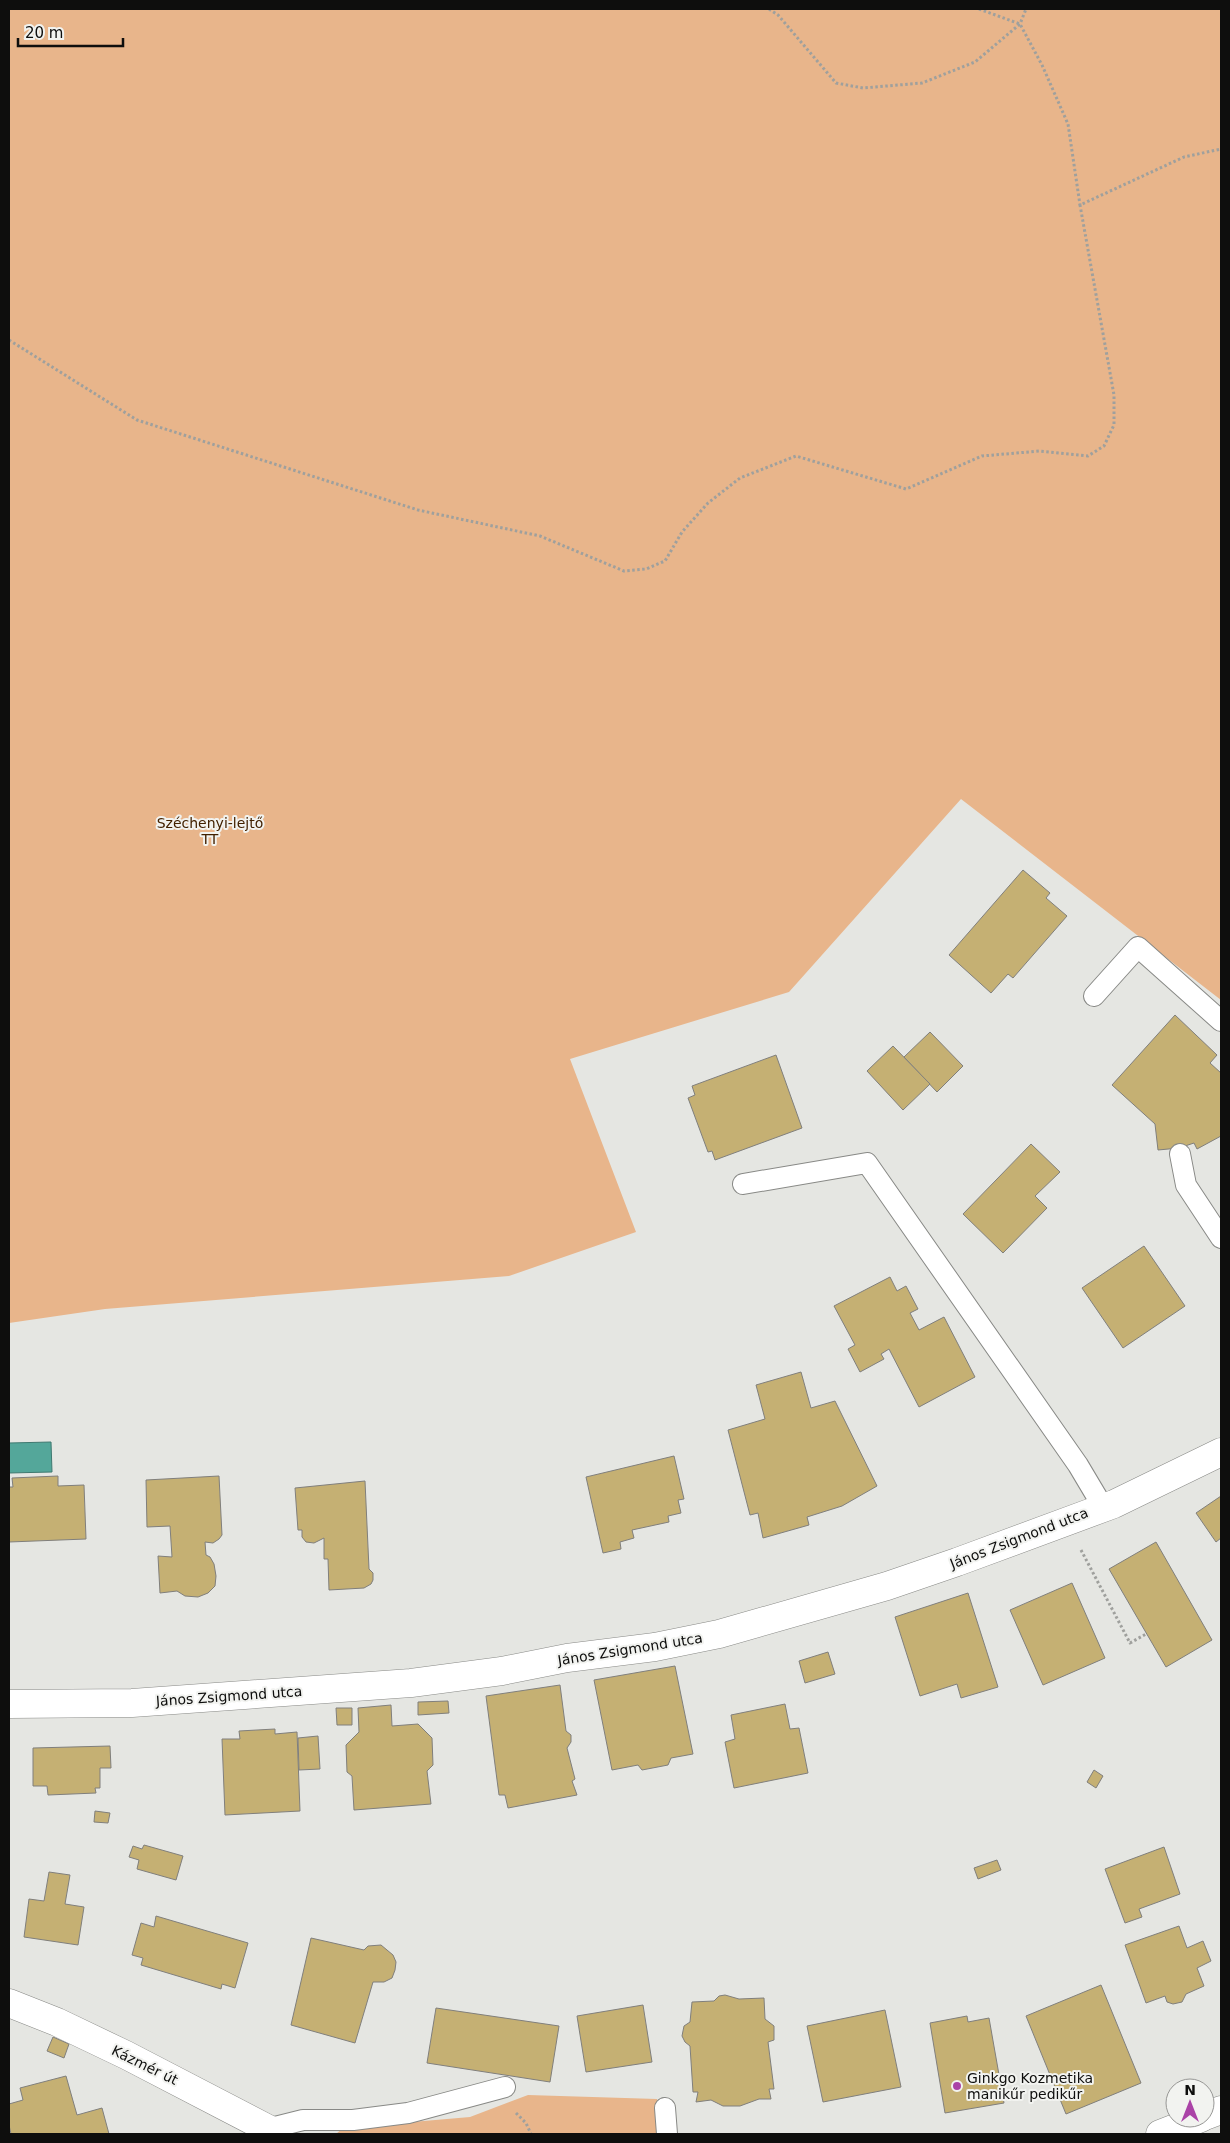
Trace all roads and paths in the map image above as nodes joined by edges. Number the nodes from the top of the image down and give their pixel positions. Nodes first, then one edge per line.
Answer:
1 (769, 9) edge
2 (979, 9) edge
3 (1026, 9) edge
4 (1020, 24) junction
5 (1221, 149) edge
6 (1080, 205) junction
7 (9, 340) edge
8 (1094, 996) dead end
9 (1221, 1021) edge
10 (1180, 1154) dead end
11 (743, 1184) dead end
12 (1221, 1238) edge
13 (1221, 1452) edge
14 (1103, 1507) junction
15 (1080, 1550) dead end
16 (1146, 1634) dead end
17 (9, 1704) edge
18 (9, 2003) edge
19 (505, 2087) dead end
20 (665, 2108) dead end
21 (1175, 2128) edge
22 (272, 2132) edge
23 (667, 2134) edge
24 (1160, 2134) edge

1 - 4 path
2 - 4 path
3 - 4 path
4 - 6 path
5 - 6 path
6 - 7 path
8 - 9 lane
10 - 12 lane
11 - 14 lane
13 - 14 street, János Zsigmond utca
14 - 17 street, János Zsigmond utca
15 - 16 path
18 - 22 street, Kázmér út
19 - 22 lane
20 - 23 lane
21 - 24 street

